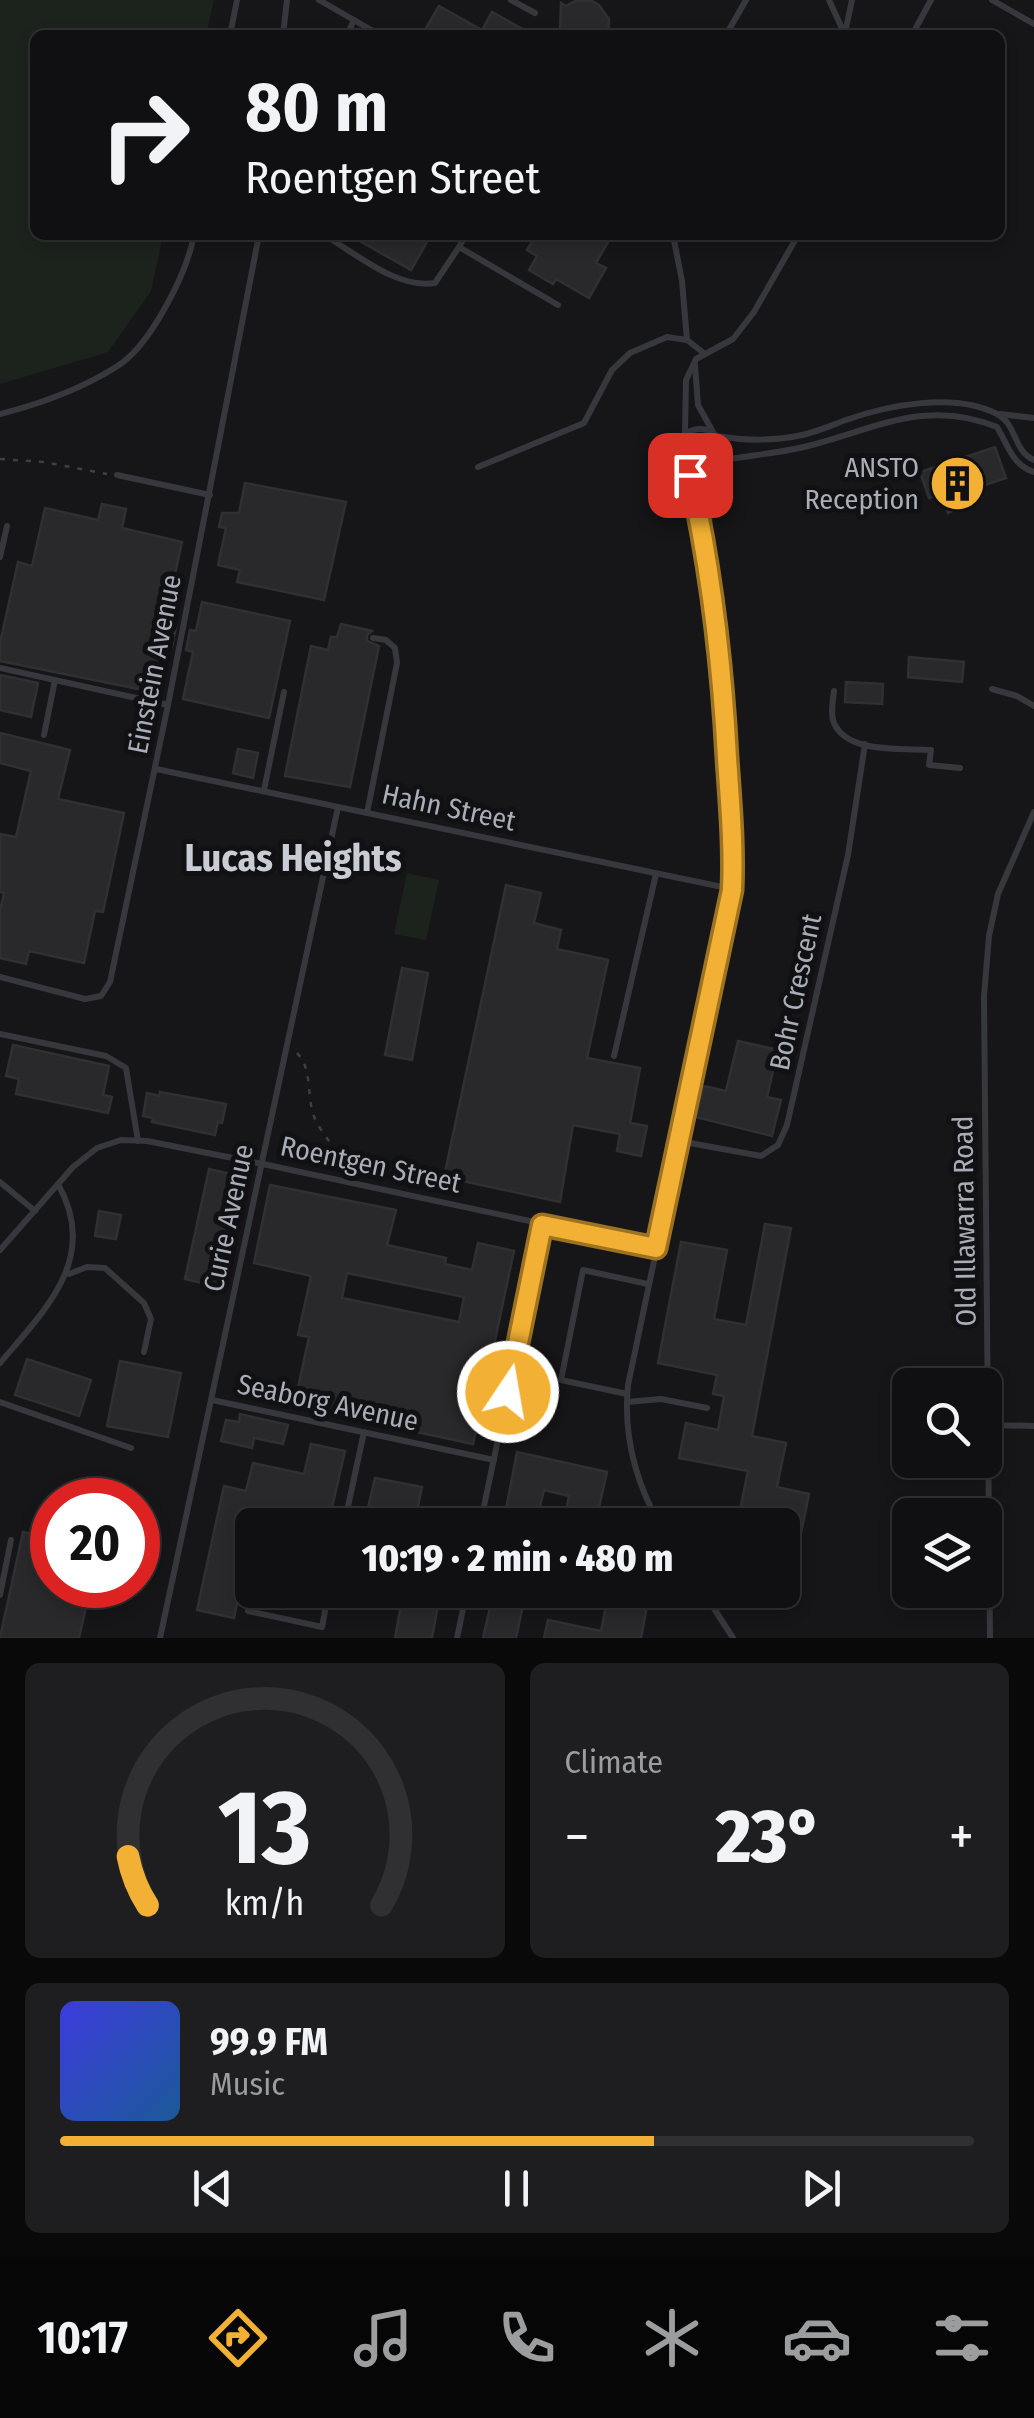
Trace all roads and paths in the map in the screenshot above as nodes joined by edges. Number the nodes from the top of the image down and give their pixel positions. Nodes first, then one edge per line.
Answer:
1 (237, 0) edge
2 (287, 0) edge
3 (318, 0) edge
4 (511, 0) edge
5 (746, 0) edge
6 (829, 0) edge
7 (852, 0) edge
8 (932, 0) edge
9 (992, 0) edge
10 (535, 13) dead end
11 (354, 20) junction
12 (1034, 24) edge
13 (231, 30) edge
14 (284, 30) edge
15 (349, 30) edge
16 (371, 30) edge
17 (729, 30) edge
18 (843, 30) edge
19 (846, 30) edge
20 (915, 30) edge
21 (192, 240) edge
22 (258, 240) edge
23 (332, 240) edge
24 (463, 240) edge
25 (674, 240) edge
26 (795, 240) edge
27 (459, 247) junction
28 (558, 305) dead end
29 (687, 340) junction
30 (704, 354) junction
31 (696, 358) junction
32 (0, 414) edge
33 (999, 414) junction
34 (1034, 418) edge
35 (686, 432) junction
36 (716, 434) junction
37 (0, 459) edge
38 (723, 460) junction
39 (1034, 460) edge
40 (478, 467) dead end
41 (714, 472) junction
42 (1034, 472) edge
43 (690, 475) junction
44 (117, 476) joint
45 (210, 495) junction
46 (7, 526) dead end
47 (706, 554) junction
48 (0, 557) edge
49 (373, 638) dead end
50 (0, 668) edge
51 (55, 680) junction
52 (992, 689) dead end
53 (834, 691) dead end
54 (284, 692) dead end
55 (168, 706) junction
56 (1034, 706) edge
57 (44, 735) dead end
58 (865, 744) junction
59 (960, 768) dead end
60 (156, 769) junction
61 (264, 790) junction
62 (338, 807) junction
63 (1034, 812) edge
64 (367, 813) junction
65 (656, 874) junction
66 (732, 890) junction
67 (0, 977) edge
68 (0, 1034) edge
69 (286, 1050) junction
70 (614, 1056) dead end
71 (138, 1140) junction
72 (679, 1141) junction
73 (262, 1164) junction
74 (0, 1182) edge
75 (58, 1184) junction
76 (364, 1186) junction
77 (34, 1211) junction
78 (542, 1225) junction
79 (656, 1248) junction
80 (0, 1250) edge
81 (67, 1274) junction
82 (648, 1284) junction
83 (144, 1352) dead end
84 (0, 1363) edge
85 (988, 1368) edge
86 (627, 1398) junction
87 (212, 1400) junction
88 (0, 1402) edge
89 (707, 1408) dead end
90 (1002, 1425) edge
91 (1034, 1426) edge
92 (364, 1432) junction
93 (131, 1448) dead end
94 (494, 1460) junction
95 (988, 1478) edge
96 (348, 1508) edge
97 (484, 1508) edge
98 (650, 1508) edge
99 (12, 1540) dead end
100 (0, 1594) edge
101 (326, 1608) edge
102 (463, 1608) edge
103 (714, 1608) edge
104 (248, 1611) dead end
105 (160, 1638) edge
106 (457, 1638) edge
107 (733, 1638) edge
108 (990, 1638) edge

1 - 13 lane
2 - 14 lane
3 - 11 lane
4 - 10 lane
5 - 17 lane
6 - 18 lane
7 - 19 lane
8 - 20 lane
9 - 12 lane
11 - 15 lane
11 - 16 lane
21 - 32 lane
22 - 45 lane, Einstein Avenue
23 - 27 lane
24 - 27 lane
25 - 29 lane
26 - 30 lane
27 - 28 lane
29 - 30 lane
29 - 40 lane
30 - 31 lane
31 - 35 lane
31 - 36 lane
33 - 34 lane
33 - 36 lane
33 - 39 lane
35 - 36 lane
35 - 43 lane
36 - 38 lane
37 - 44 path
38 - 41 lane
38 - 42 lane
41 - 43 lane
41 - 47 lane
43 - 47 lane
44 - 45 lane
45 - 55 lane, Einstein Avenue
46 - 48 lane
47 - 66 lane
49 - 64 lane
50 - 51 lane
51 - 55 lane
51 - 57 lane
52 - 56 lane
53 - 58 lane
54 - 61 lane
55 - 60 lane, Einstein Avenue
58 - 59 lane
58 - 72 lane, Bohr Crescent
60 - 61 lane, Hahn Street
60 - 67 lane, Einstein Avenue
61 - 62 lane, Hahn Street
62 - 64 lane, Hahn Street
62 - 69 lane, Curie Avenue
63 - 85 lane, Old Illawarra Road
64 - 65 lane, Hahn Street
65 - 66 lane, Hahn Street
65 - 70 lane
66 - 72 lane
68 - 71 lane
69 - 73 lane, Curie Avenue
69 - 76 path
71 - 73 lane, Roentgen Street
71 - 75 lane, Roentgen Street
72 - 79 lane
73 - 76 lane, Roentgen Street
73 - 87 lane, Curie Avenue
74 - 77 lane
75 - 77 lane, Roentgen Street
75 - 81 lane
76 - 78 lane, Roentgen Street
77 - 80 lane, Roentgen Street
78 - 79 lane, Roentgen Street
78 - 94 lane
79 - 82 lane
81 - 83 lane
81 - 84 lane
82 - 86 lane
82 - 86 lane
86 - 89 lane
86 - 98 lane
87 - 92 lane, Seaborg Avenue
87 - 105 lane, Curie Avenue
88 - 93 lane
90 - 91 lane
92 - 94 lane, Seaborg Avenue
92 - 96 lane
94 - 97 lane
95 - 108 lane, Old Illawarra Road
99 - 100 lane
101 - 104 lane
102 - 106 lane
103 - 107 lane

